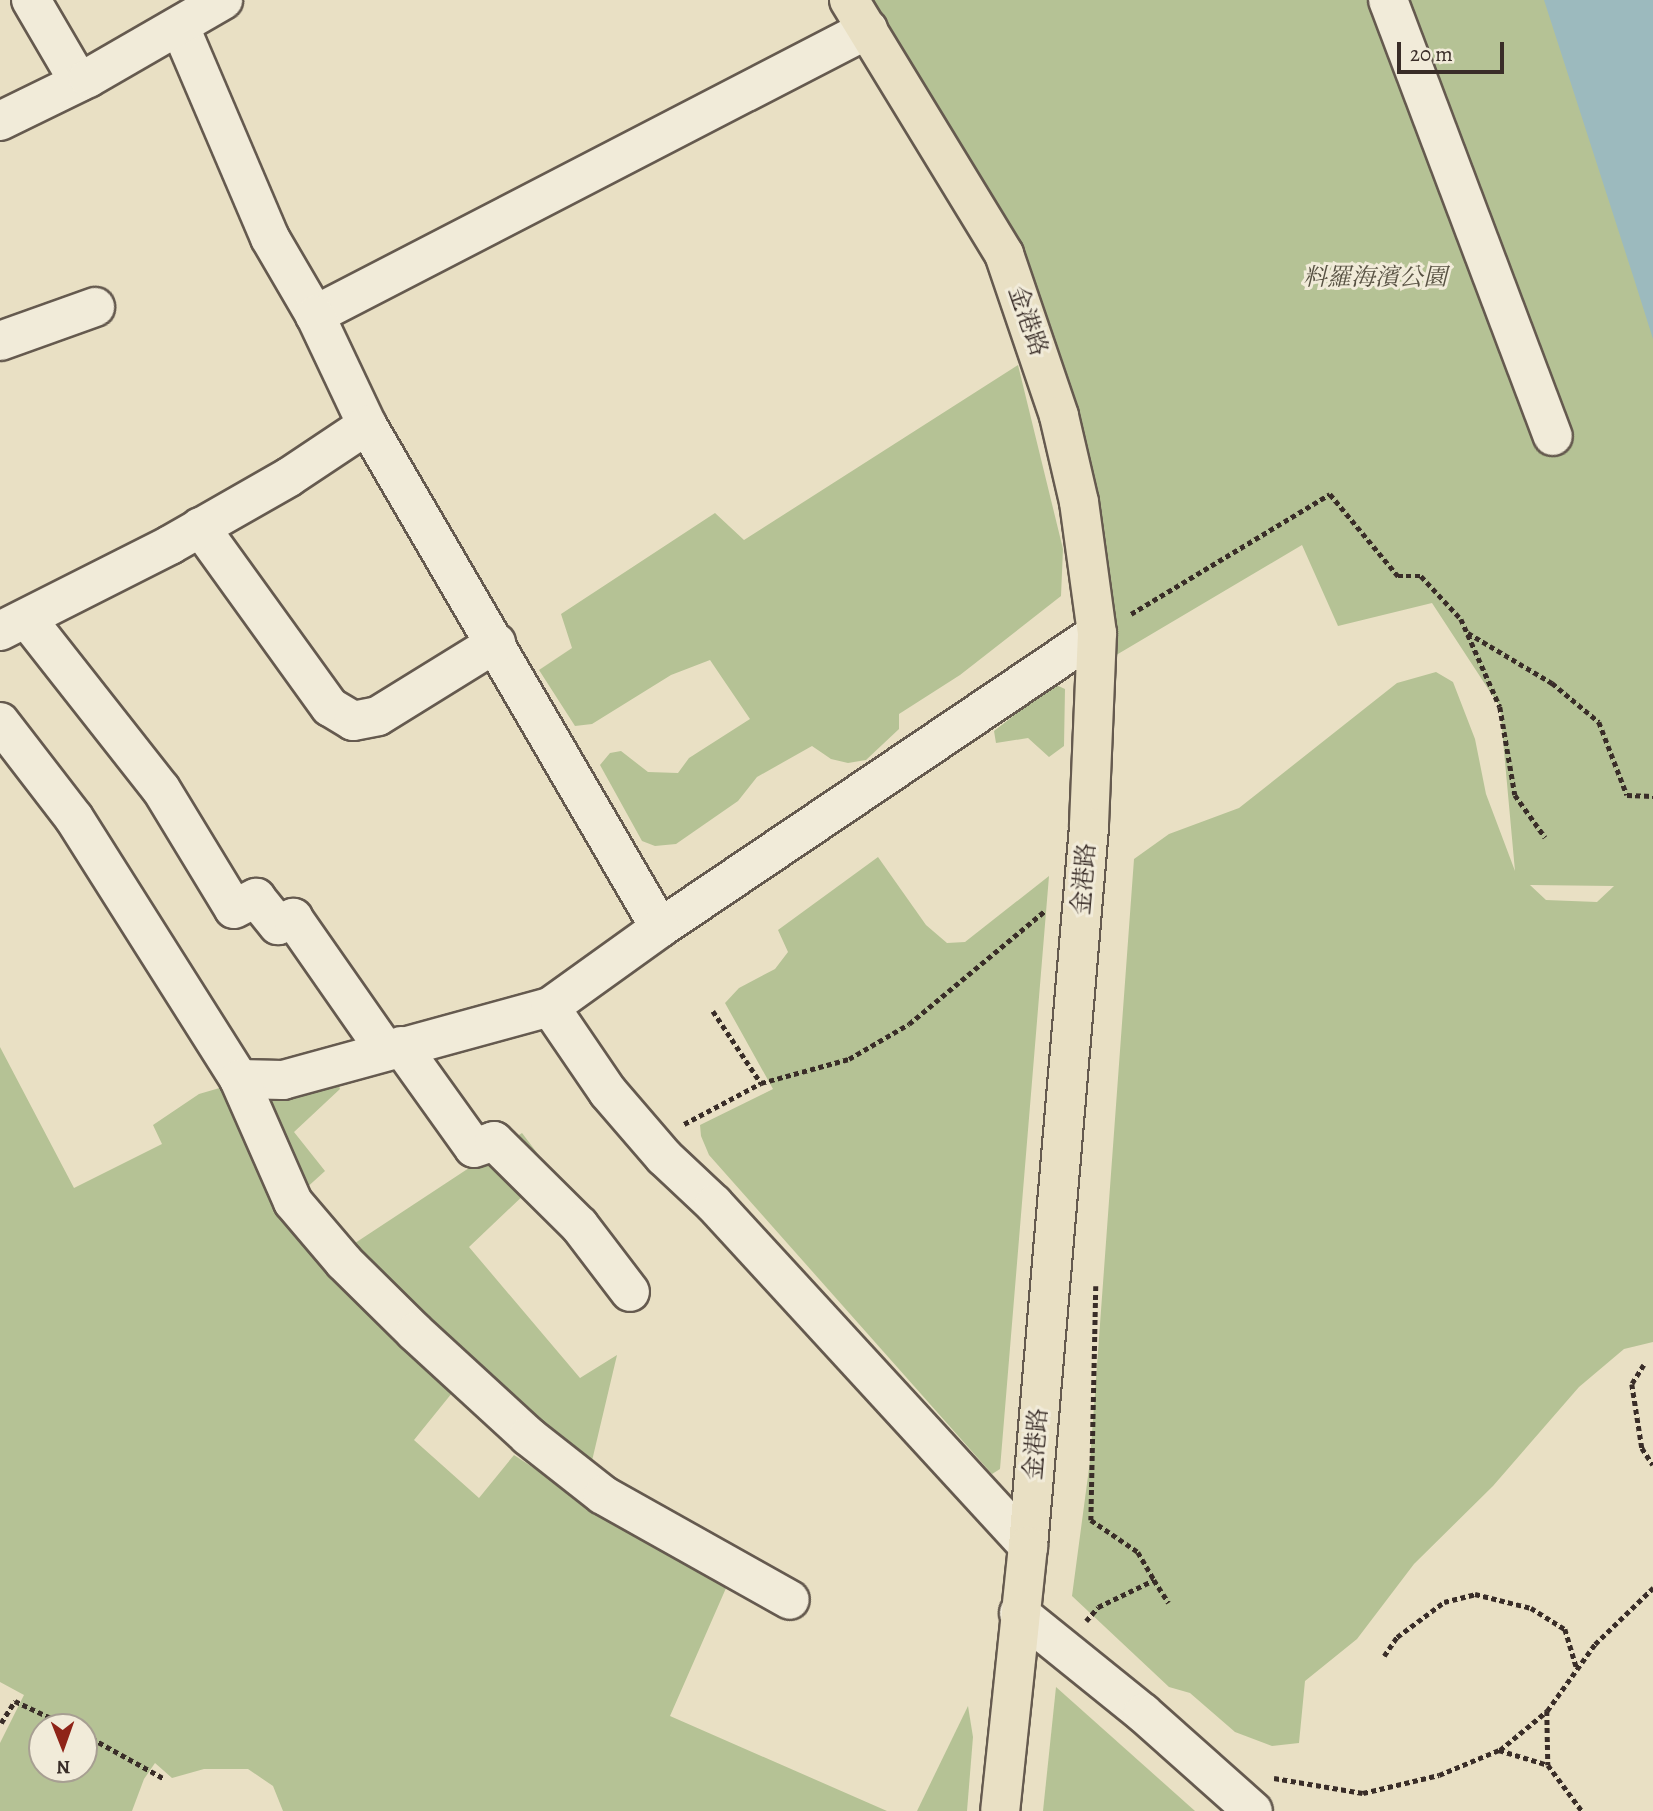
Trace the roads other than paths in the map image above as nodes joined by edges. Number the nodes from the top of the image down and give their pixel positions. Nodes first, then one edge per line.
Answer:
1 (32, 0) edge
2 (223, 0) edge
3 (1388, 0) edge
4 (858, 14) edge
5 (180, 27) junction
6 (79, 82) junction
7 (0, 121) edge
8 (95, 307) dead end
9 (315, 315) junction
10 (0, 341) edge
11 (367, 425) junction
12 (1553, 436) dead end
13 (200, 527) junction
14 (14, 625) edge
15 (1097, 633) junction
16 (496, 643) junction
17 (0, 722) edge
18 (660, 928) junction
19 (550, 1007) junction
20 (393, 1048) junction
21 (239, 1079) junction
22 (630, 1292) dead end
23 (1028, 1546) junction
24 (790, 1600) dead end
25 (1019, 1614) junction
26 (1256, 1793) edge
27 (1000, 1811) edge

1 - 6 street
2 - 5 street
3 - 12 street
4 - 9 street
4 - 15 main road, 金港路
5 - 6 street
5 - 9 street
6 - 7 street
8 - 10 street
9 - 11 street
11 - 13 street
11 - 16 street
13 - 14 street
13 - 16 street
14 - 20 street
15 - 18 street
15 - 23 main road, 金港路
16 - 18 street
17 - 21 street
18 - 19 street
19 - 20 street
19 - 23 street
20 - 21 street
20 - 22 street
21 - 24 street
23 - 25 main road, 金港路
25 - 26 street
25 - 27 main road, 金港路

